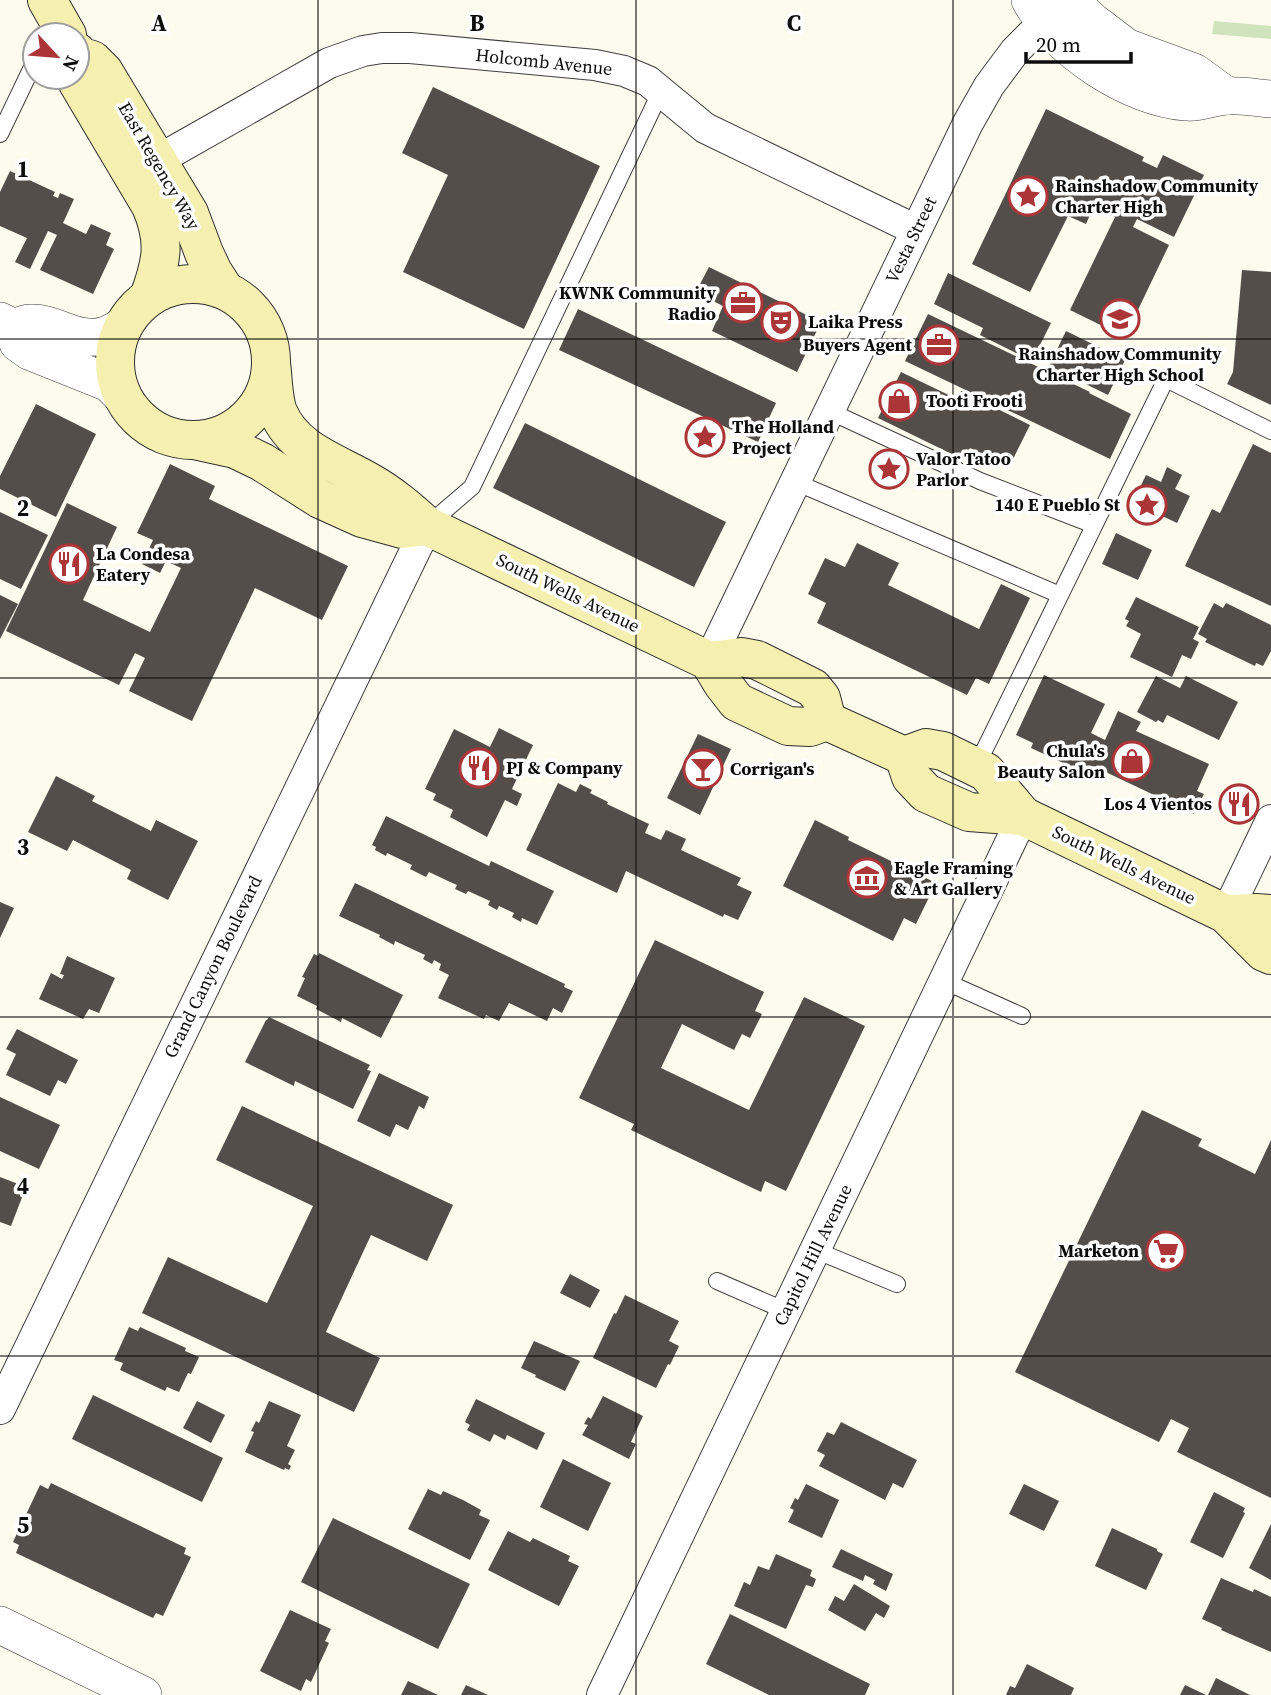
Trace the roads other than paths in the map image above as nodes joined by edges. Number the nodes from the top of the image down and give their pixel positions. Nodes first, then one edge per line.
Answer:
1 (1048, 7) edge
2 (91, 59) edge
3 (21, 90) edge
4 (83, 91) edge
5 (661, 91) junction
6 (1271, 99) edge
7 (0, 134) edge
8 (158, 160) junction
9 (916, 230) junction
10 (224, 289) junction
11 (149, 297) junction
12 (123, 326) junction
13 (6, 332) edge
14 (271, 363) junction
15 (123, 397) junction
16 (829, 411) junction
17 (1271, 431) edge
18 (192, 440) junction
19 (795, 482) junction
20 (1094, 525) junction
21 (427, 526) junction
22 (1060, 595) junction
23 (709, 661) junction
24 (904, 756) junction
25 (976, 767) junction
26 (1023, 816) junction
27 (1271, 820) edge
28 (1226, 914) junction
29 (1271, 914) edge
30 (1271, 955) edge
31 (944, 981) junction
32 (1022, 1016) dead end
33 (815, 1250) junction
34 (717, 1281) dead end
35 (897, 1284) dead end
36 (786, 1311) junction
37 (0, 1409) edge
38 (0, 1625) edge
39 (143, 1695) edge
40 (601, 1695) edge

1 - 6 street
1 - 9 street, Vesta Street
2 - 8 main road, East Regency Way
3 - 7 lane
4 - 11 main road, East Regency Way
5 - 8 street, Holcomb Avenue
5 - 9 street, Holcomb Avenue
5 - 21 lane
8 - 10 main road, East Regency Way
9 - 16 street, Vesta Street
10 - 11 main road
10 - 14 main road
11 - 12 main road
12 - 13 street
12 - 15 main road
13 - 15 street
14 - 18 main road
14 - 21 main road, South Wells Avenue
15 - 18 main road
16 - 19 street, Vesta Street
16 - 20 lane
17 - 20 lane
18 - 21 main road, South Wells Avenue
19 - 22 lane
19 - 23 street, Vesta Street
20 - 22 lane
21 - 23 main road, South Wells Avenue
21 - 37 street, Grand Canyon Boulevard
22 - 25 lane
23 - 24 main road
24 - 25 main road, South Wells Avenue
24 - 26 main road, South Wells Avenue
25 - 26 main road, South Wells Avenue
26 - 28 main road, South Wells Avenue
26 - 31 street, Capitol Hill Avenue
27 - 28 street
28 - 29 main road, South Wells Avenue
28 - 30 main road, South Wells Avenue
31 - 32 lane
31 - 33 street, Capitol Hill Avenue
33 - 35 lane
33 - 36 street, Capitol Hill Avenue
34 - 36 lane
36 - 40 street, Capitol Hill Avenue
38 - 39 street

